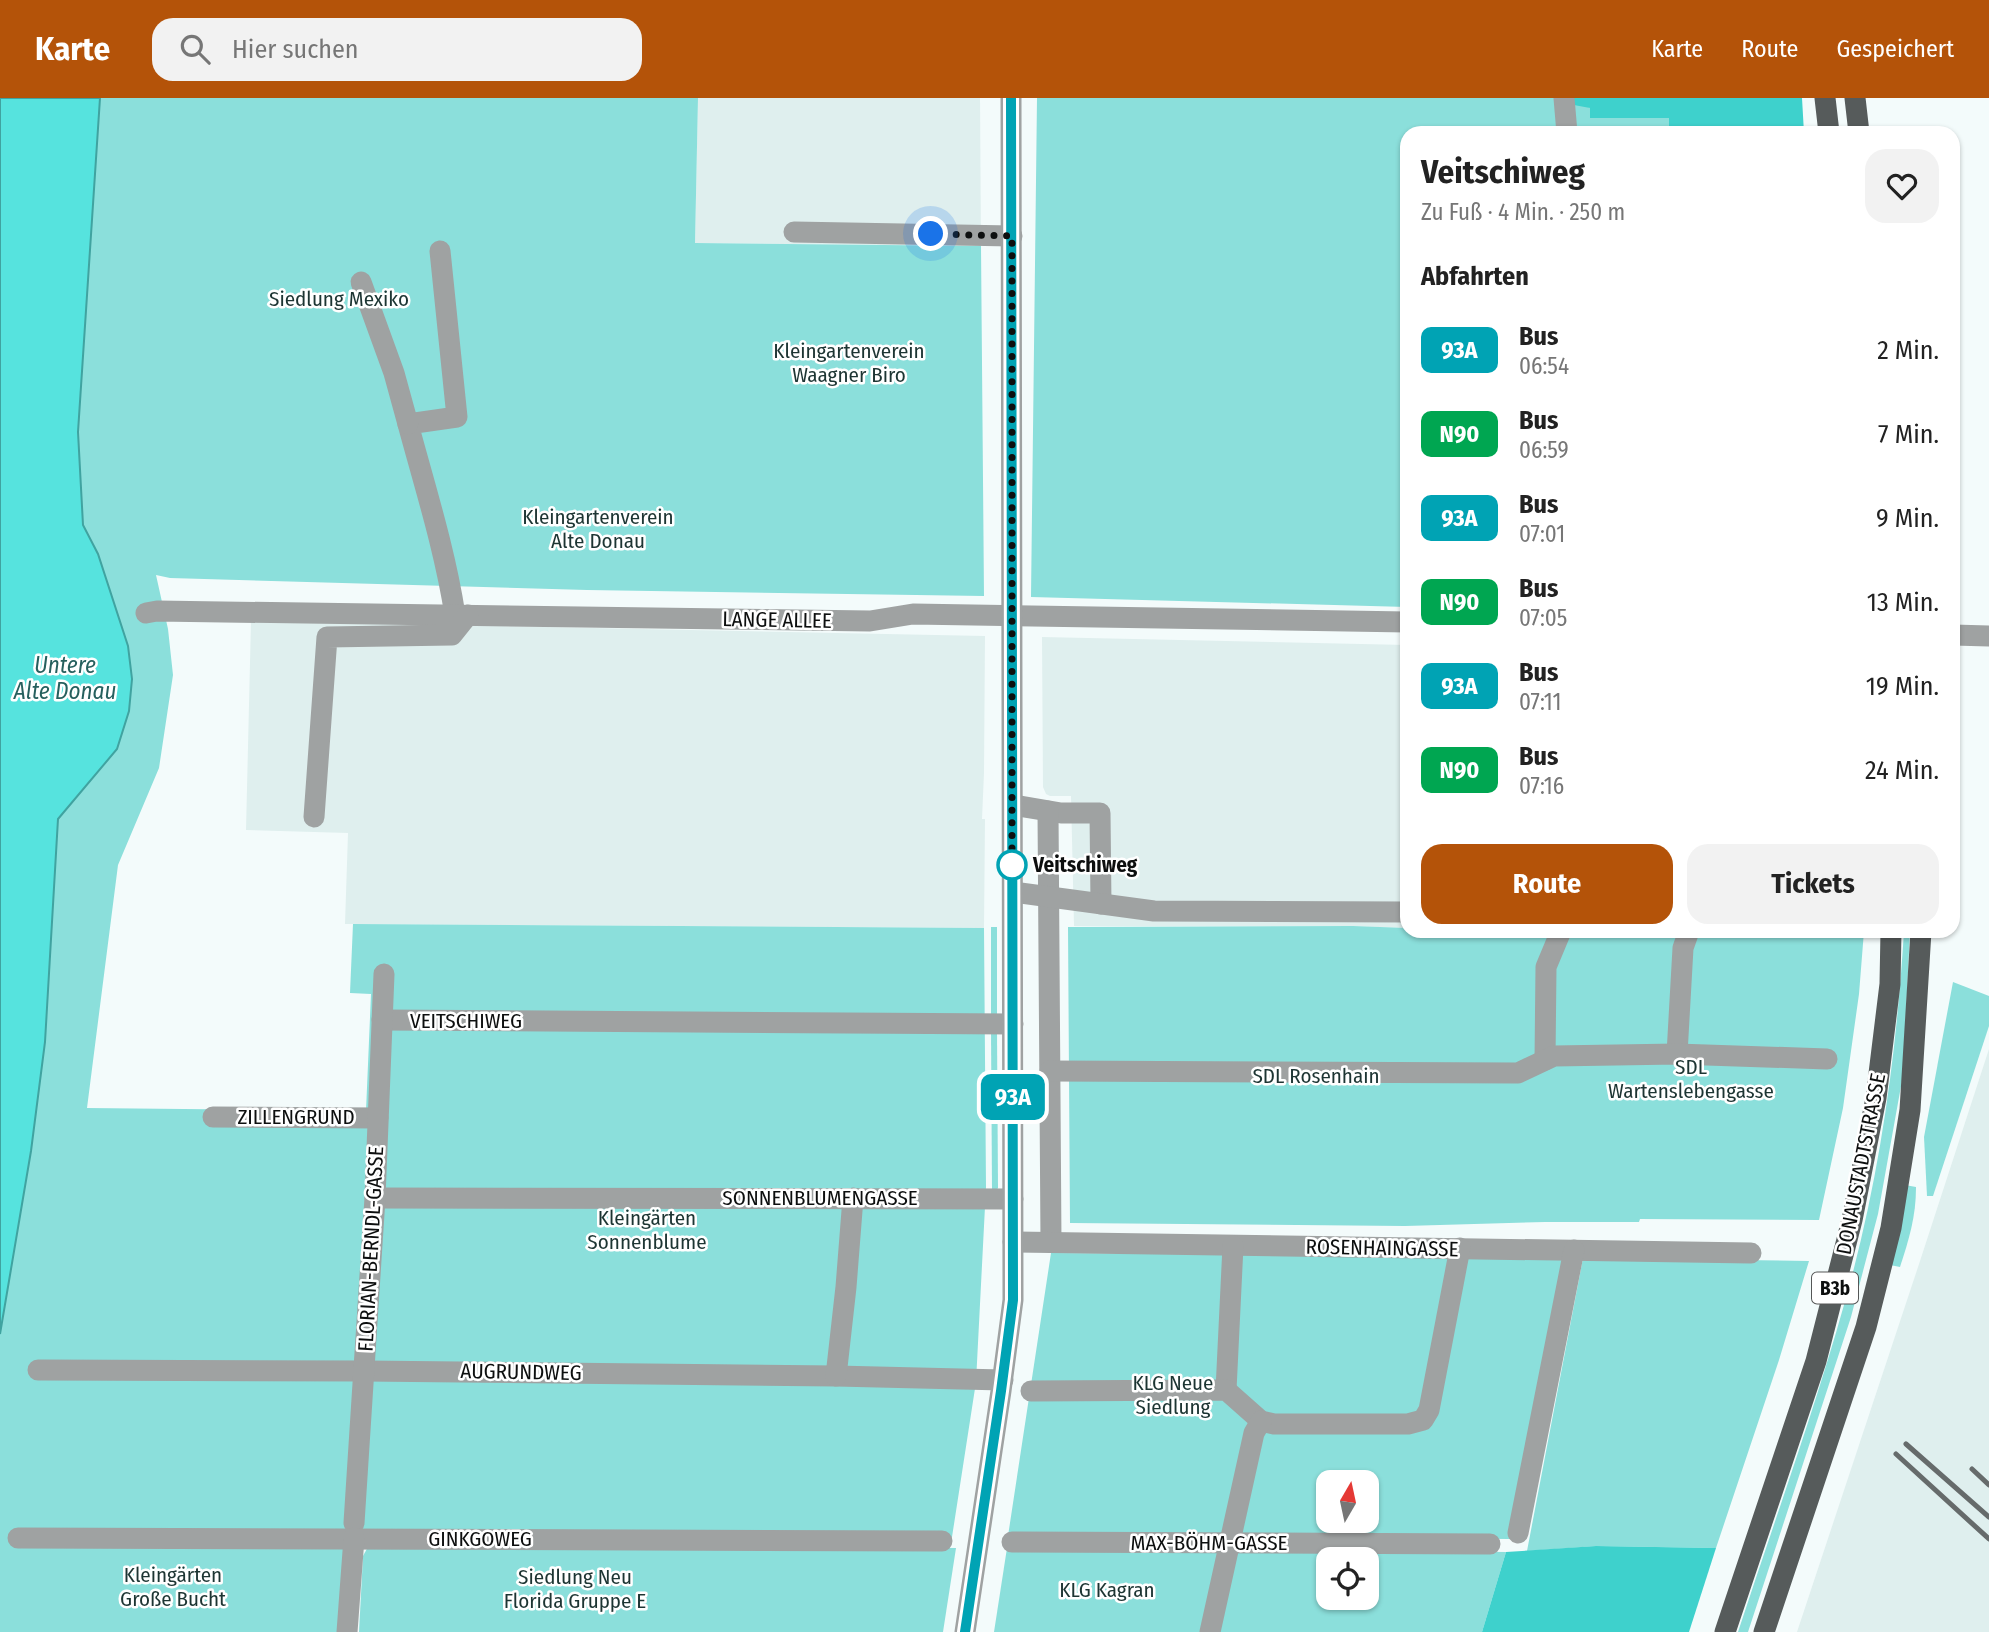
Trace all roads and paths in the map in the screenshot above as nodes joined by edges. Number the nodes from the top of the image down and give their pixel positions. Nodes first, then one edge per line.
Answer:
1 (1011, 98) edge
2 (1563, 98) edge
3 (1825, 98) edge
4 (1855, 98) edge
5 (1566, 126) edge
6 (1828, 126) edge
7 (1858, 126) edge
8 (794, 232) dead end
9 (1012, 236) junction
10 (439, 250) dead end
11 (361, 282) dead end
12 (408, 424) junction
13 (146, 613) dead end
14 (461, 615) junction
15 (1013, 616) junction
16 (1400, 622) edge
17 (1960, 635) edge
18 (1989, 636) edge
19 (1013, 805) junction
20 (1048, 811) junction
21 (314, 817) dead end
22 (1013, 892) junction
23 (1048, 898) junction
24 (1101, 905) junction
25 (1400, 912) edge
26 (1558, 938) edge
27 (1687, 938) edge
28 (1891, 938) edge
29 (1921, 938) edge
30 (384, 974) dead end
31 (382, 1020) junction
32 (1013, 1024) junction
33 (1677, 1054) junction
34 (1827, 1059) dead end
35 (1545, 1060) junction
36 (1049, 1071) junction
37 (213, 1117) dead end
38 (378, 1118) junction
39 (375, 1198) junction
40 (853, 1198) junction
41 (1013, 1199) junction
42 (1013, 1242) junction
43 (1051, 1242) junction
44 (1233, 1246) junction
45 (1460, 1248) junction
46 (1574, 1251) junction
47 (1751, 1253) dead end
48 (38, 1370) dead end
49 (364, 1371) junction
50 (836, 1376) junction
51 (1003, 1380) junction
52 (1226, 1390) junction
53 (1031, 1391) dead end
54 (1261, 1421) junction
55 (354, 1531) junction
56 (1518, 1533) dead end
57 (18, 1538) dead end
58 (942, 1541) dead end
59 (1012, 1542) dead end
60 (1230, 1544) junction
61 (1490, 1544) dead end
62 (347, 1632) edge
63 (965, 1632) edge
64 (1210, 1632) edge
65 (1725, 1632) edge
66 (1764, 1632) edge

1 - 9 street
2 - 5 street
3 - 6 main road
4 - 7 main road
8 - 9 street
9 - 15 street
10 - 12 street
11 - 12 street
12 - 14 street
13 - 14 street, LANGE ALLEE
14 - 15 street, LANGE ALLEE
14 - 21 street
15 - 16 street, LANGE ALLEE
15 - 19 street
17 - 18 street
19 - 20 street
19 - 22 street
20 - 23 street
20 - 24 street
22 - 23 street
22 - 32 street
23 - 24 street
23 - 36 street
24 - 25 street
26 - 35 street
27 - 33 street
28 - 65 main road, DONAUSTADTSTRASSE / B3b
29 - 66 main road, DONAUSTADTSTRASSE / B3b
30 - 31 street, FLORIAN-BERNDL-GASSE
31 - 32 street, VEITSCHIWEG
31 - 38 street, FLORIAN-BERNDL-GASSE
32 - 41 street
33 - 34 street
33 - 35 street
35 - 36 street
36 - 43 street
37 - 38 street, ZILLENGRUND
38 - 39 street, FLORIAN-BERNDL-GASSE
39 - 40 street, SONNENBLUMENGASSE
39 - 49 street, FLORIAN-BERNDL-GASSE
40 - 41 street, SONNENBLUMENGASSE
40 - 50 street
41 - 42 street
42 - 43 street, ROSENHAINGASSE
42 - 51 street
43 - 44 street, ROSENHAINGASSE
44 - 45 street, ROSENHAINGASSE
44 - 52 street
45 - 46 street, ROSENHAINGASSE
45 - 54 street
46 - 47 street, ROSENHAINGASSE
46 - 56 street
48 - 49 street, AUGRUNDWEG
49 - 50 street, AUGRUNDWEG
49 - 55 street, FLORIAN-BERNDL-GASSE
50 - 51 street, AUGRUNDWEG
51 - 63 street
52 - 53 street
52 - 54 street
54 - 60 street
55 - 57 street, GINKGOWEG
55 - 58 street, GINKGOWEG
55 - 62 street, FLORIAN-BERNDL-GASSE
59 - 60 street, MAX-BÖHM-GASSE
60 - 61 street, MAX-BÖHM-GASSE
60 - 64 street

